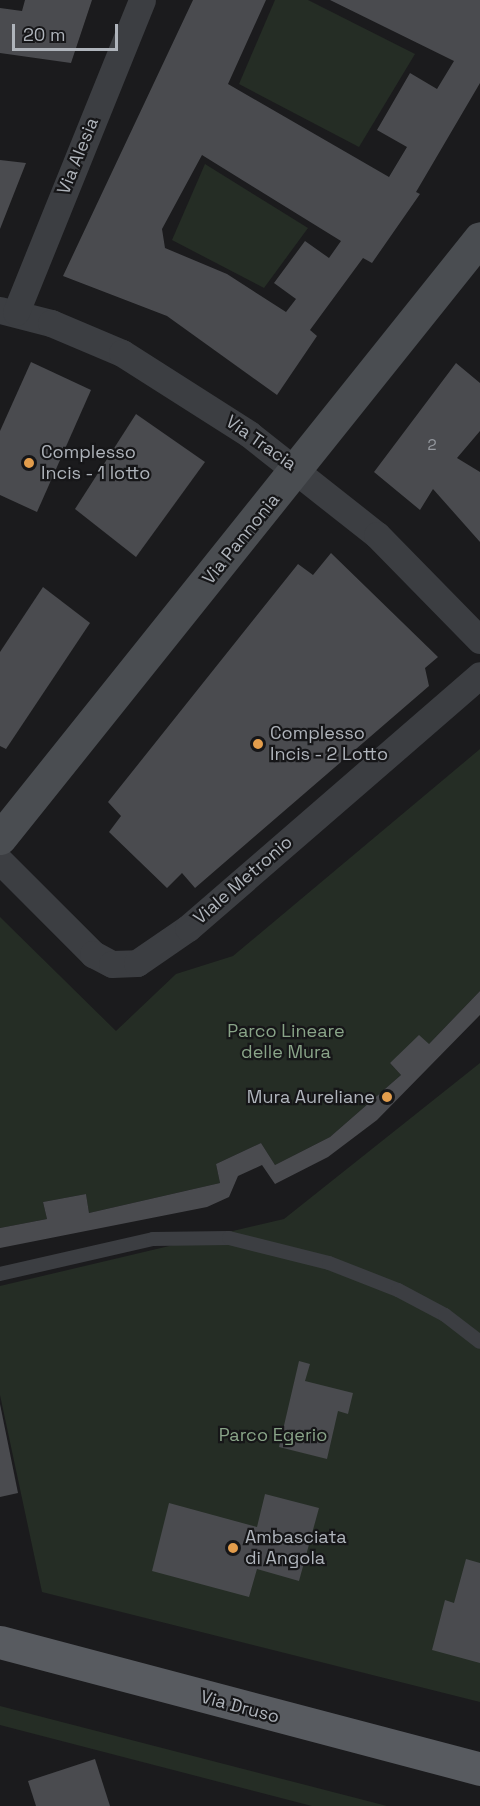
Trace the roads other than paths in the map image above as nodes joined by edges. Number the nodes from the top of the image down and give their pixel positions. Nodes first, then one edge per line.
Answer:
1 (142, 0) edge
2 (480, 238) edge
3 (8, 311) edge
4 (298, 468) junction
5 (480, 640) edge
6 (480, 675) edge
7 (0, 838) edge
8 (0, 861) edge
9 (0, 1274) edge
10 (480, 1342) edge
11 (0, 1642) edge
12 (480, 1769) edge

1 - 3 street, Via Alesia
2 - 4 street, Via Pannonia
3 - 4 street, Via Tracia
4 - 5 street, Via Tracia
4 - 7 street, Via Pannonia
6 - 8 street, Viale Metronio
9 - 10 lane
11 - 12 main road, Via Druso

